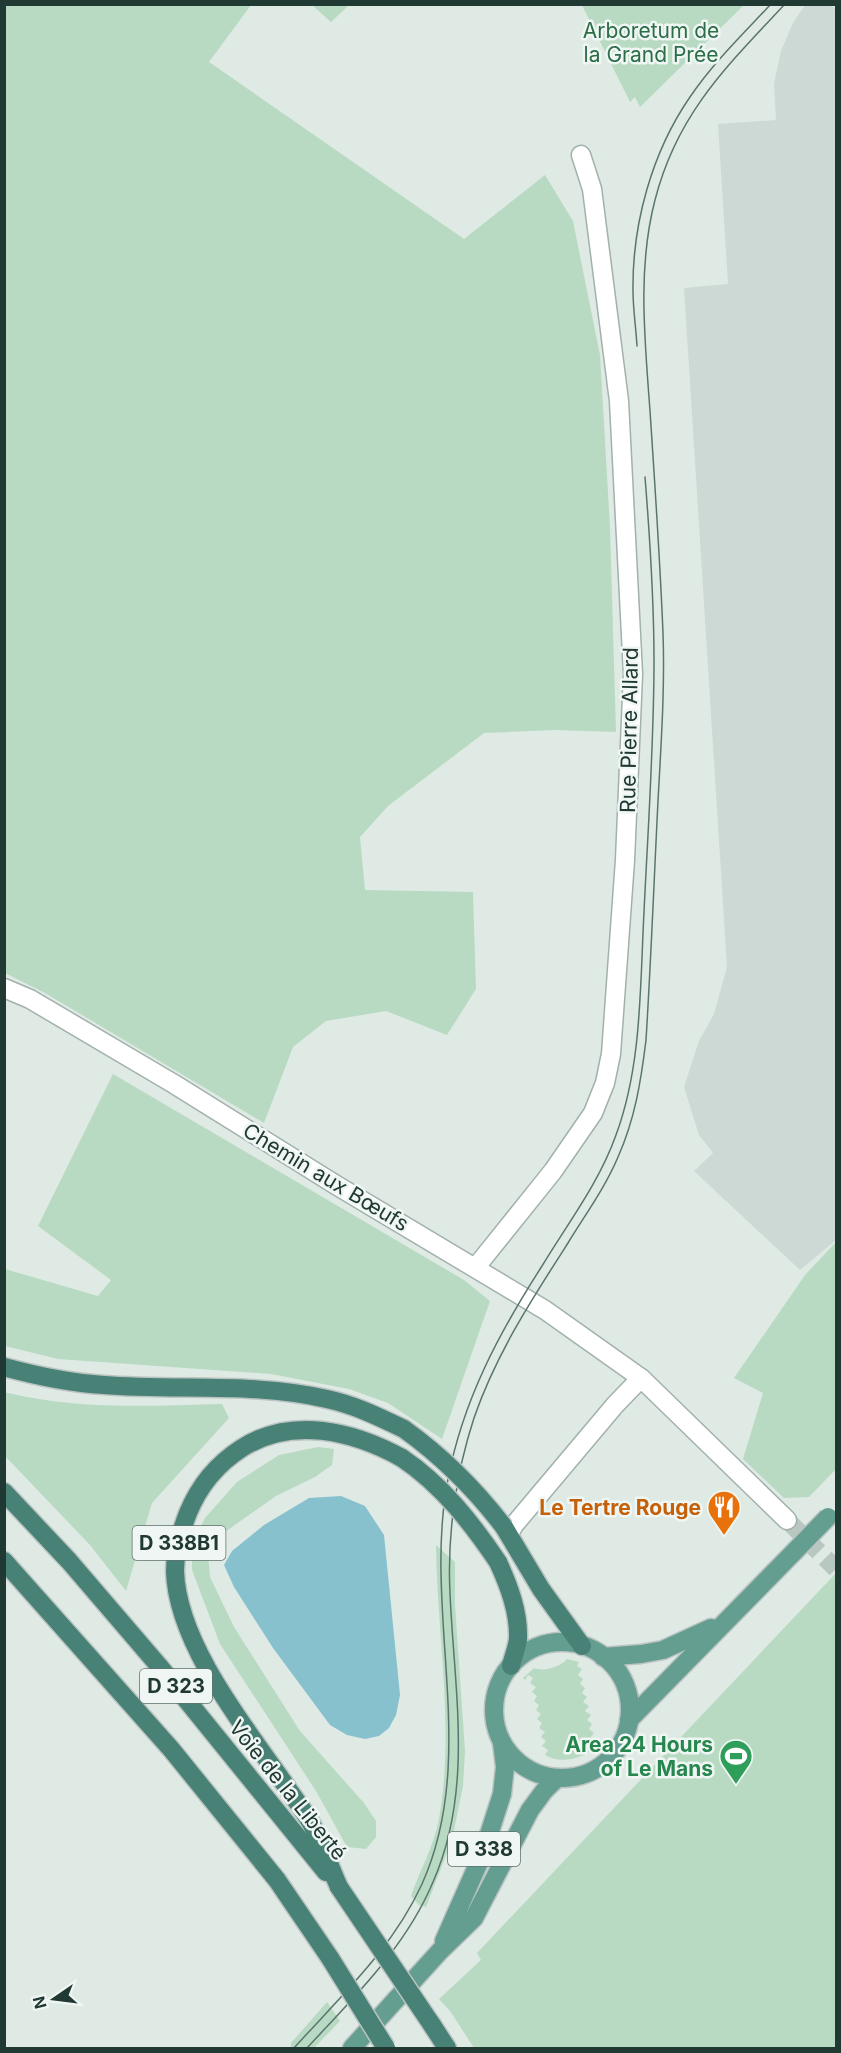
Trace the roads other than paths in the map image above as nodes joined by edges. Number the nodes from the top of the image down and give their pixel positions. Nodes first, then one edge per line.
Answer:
1 (581, 155) dead end
2 (4, 988) edge
3 (476, 1267) junction
4 (4, 1367) edge
5 (641, 1378) junction
6 (4, 1492) edge
7 (832, 1513) edge
8 (787, 1520) tunnel mouth
9 (506, 1530) junction
10 (4, 1561) edge
11 (723, 1622) junction
12 (582, 1646) junction
13 (603, 1657) junction
14 (511, 1666) junction
15 (629, 1720) junction
16 (502, 1740) junction
17 (557, 1778) junction
18 (339, 1887) junction
19 (440, 1951) junction
20 (352, 2049) edge
21 (386, 2049) edge
22 (447, 2049) edge

1 - 3 street, Rue Pierre Allard
2 - 3 street, Chemin aux Bœufs
3 - 5 street, Chemin aux Bœufs
4 - 9 highway, bridge
5 - 8 street, Chemin aux Bœufs
5 - 9 street
6 - 18 highway, Voie de la Liberté / D 323
7 - 11 main road, bridge
9 - 12 highway
10 - 21 highway, D 323, bridge
11 - 13 main road
11 - 15 main road
12 - 13 main road
12 - 14 main road
13 - 15 main road
14 - 16 main road
14 - 18 highway, D 338B1, bridge
15 - 17 main road
16 - 17 main road
16 - 19 main road, D 338
17 - 19 main road, D 338
18 - 22 highway, Voie de la Liberté / D 323, bridge
19 - 20 main road, D 338

